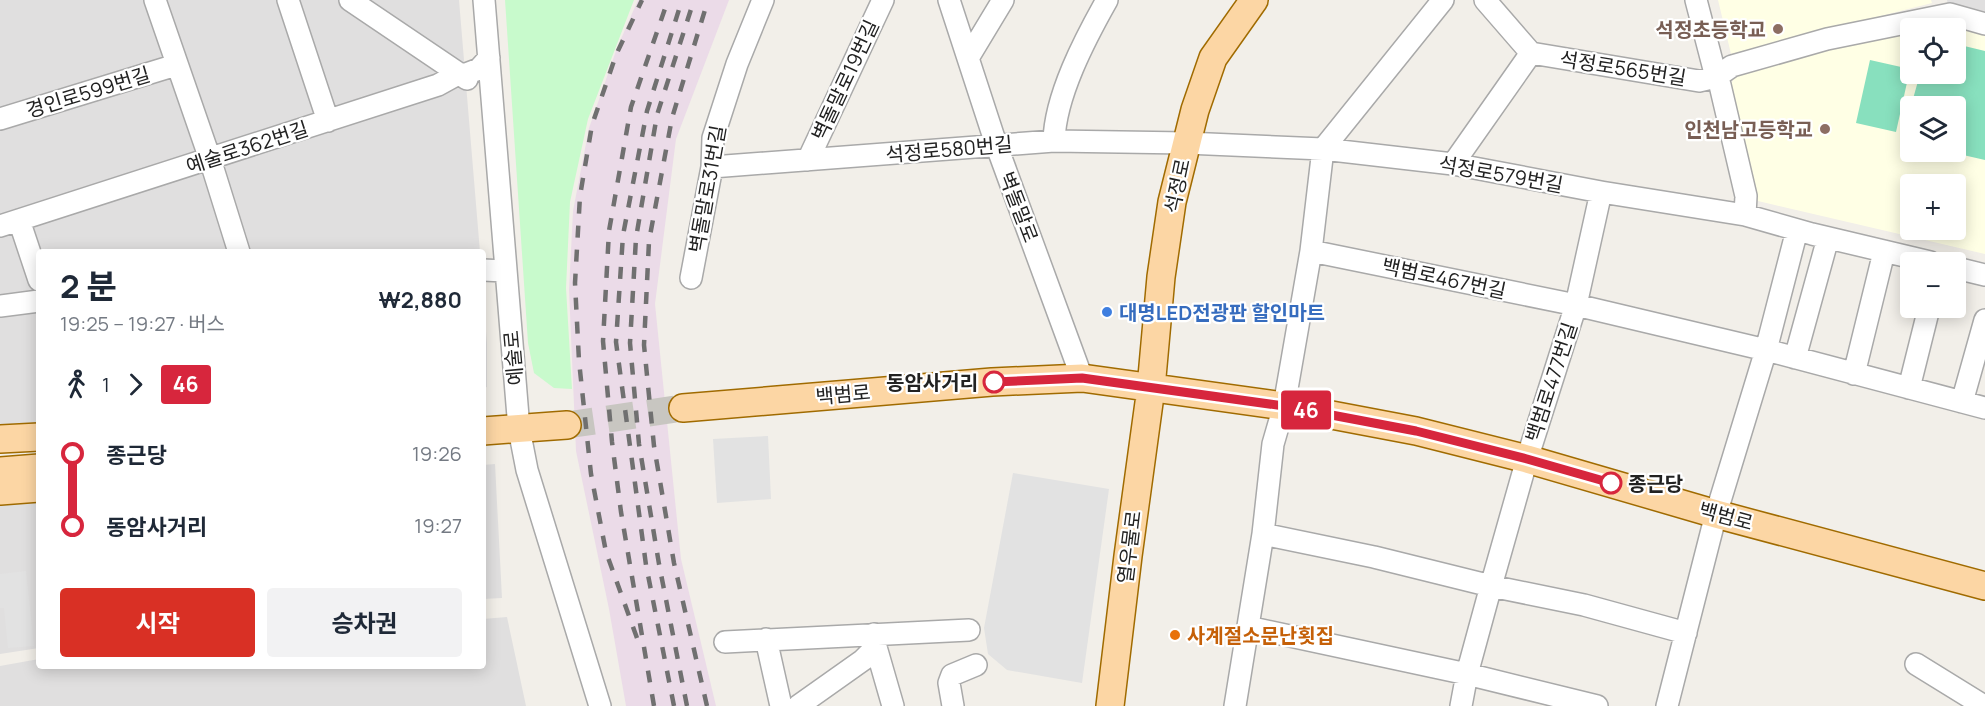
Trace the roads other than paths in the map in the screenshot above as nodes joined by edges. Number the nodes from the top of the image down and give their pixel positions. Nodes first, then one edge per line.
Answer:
1 (155, 0) edge
2 (288, 0) edge
3 (351, 0) edge
4 (484, 0) edge
5 (764, 0) edge
6 (883, 0) edge
7 (949, 0) edge
8 (1003, 0) edge
9 (1107, 0) edge
10 (1254, 0) edge
11 (1443, 0) edge
12 (1485, 0) edge
13 (1696, 0) edge
14 (1948, 7) edge
15 (1985, 24) edge
16 (1531, 53) junction
17 (489, 58) junction
18 (968, 58) junction
19 (176, 65) junction
20 (458, 74) junction
21 (1716, 77) junction
22 (492, 93) junction
23 (0, 119) edge
24 (328, 121) junction
25 (1054, 141) junction
26 (1186, 143) junction
27 (996, 144) junction
28 (1323, 149) junction
29 (210, 159) junction
30 (808, 160) junction
31 (1453, 164) junction
32 (712, 167) junction
33 (1601, 192) junction
34 (1745, 215) junction
35 (9, 223) edge
36 (1813, 234) junction
37 (238, 249) edge
38 (1311, 251) junction
39 (1884, 252) junction
40 (1900, 255) edge
41 (486, 270) edge
42 (505, 270) junction
43 (1966, 270) edge
44 (36, 274) edge
45 (1985, 275) edge
46 (691, 278) dead end
47 (36, 302) edge
48 (1576, 305) junction
49 (0, 306) edge
50 (1926, 318) edge
51 (1985, 320) edge
52 (1766, 350) junction
53 (1795, 358) junction
54 (1854, 374) junction
55 (1082, 378) junction
56 (1151, 388) junction
57 (1909, 388) junction
58 (1962, 402) junction
59 (1284, 406) junction
60 (683, 408) tunnel mouth
61 (1985, 408) edge
62 (567, 425) tunnel mouth
63 (519, 429) junction
64 (486, 431) edge
65 (36, 437) edge
66 (0, 439) edge
67 (1527, 459) junction
68 (36, 468) edge
69 (0, 471) edge
70 (36, 488) edge
71 (0, 491) edge
72 (1716, 514) junction
73 (1263, 534) junction
74 (1985, 584) edge
75 (1491, 586) junction
76 (1248, 627) junction
77 (969, 630) dead end
78 (1686, 633) junction
79 (766, 639) junction
80 (875, 641) junction
81 (726, 642) dead end
82 (1916, 664) dead end
83 (976, 665) dead end
84 (1467, 674) junction
85 (600, 706) edge
86 (782, 706) edge
87 (798, 706) edge
88 (893, 706) edge
89 (953, 706) edge
90 (1110, 706) edge
91 (1235, 706) edge
92 (1461, 706) edge
93 (1597, 706) edge
94 (1667, 706) edge
95 (1984, 706) edge

1 - 19 street, 경인로599번길
2 - 24 street
3 - 20 street
4 - 17 street, 예술로
5 - 32 street, 벽돌말로31번길
6 - 30 street, 벽돌말로19번길
7 - 18 street, 벽돌말로
8 - 18 street
9 - 25 street
10 - 26 main road, 석정로
11 - 28 street
12 - 16 street
13 - 21 street
14 - 15 street
14 - 21 street
16 - 21 street, 석정로565번길
16 - 31 street
17 - 20 street, 예술로362번길
17 - 22 street, 예술로
18 - 27 street, 벽돌말로
19 - 23 street, 경인로599번길
19 - 29 street, 경인로599번길
20 - 22 street
20 - 24 street, 예술로362번길
21 - 34 street
22 - 42 street, 예술로
24 - 29 street, 예술로362번길
25 - 26 street, 석정로580번길
25 - 27 street, 석정로580번길
26 - 28 street, 석정로579번길
26 - 56 main road, 석정로
27 - 30 street, 석정로580번길
27 - 55 street, 벽돌말로
28 - 31 street, 석정로579번길
28 - 38 street
29 - 35 street, 예술로362번길
29 - 37 street, 경인로599번길
30 - 32 street, 석정로580번길
31 - 33 street, 석정로579번길
32 - 46 street, 벽돌말로31번길
33 - 34 street, 석정로579번길
33 - 48 street, 백범로477번길
34 - 36 street, 석정로579번길
35 - 44 street
36 - 39 street, 석정로579번길
36 - 52 street
36 - 53 street
38 - 48 street, 백범로467번길
38 - 59 street
39 - 40 street, 석정로579번길
39 - 54 street
41 - 42 street
42 - 63 street, 예술로
43 - 45 street
47 - 49 street
48 - 52 street, 백범로477번길
48 - 67 street, 백범로477번길
50 - 57 street
51 - 58 street
52 - 53 street, 백범로477번길
52 - 72 street
53 - 54 street, 백범로477번길
54 - 57 street, 백범로477번길
55 - 56 main road, 백범로
55 - 60 main road, 백범로
56 - 59 main road, 백범로
56 - 90 main road, 열우물로
57 - 58 street, 백범로477번길
58 - 61 street, 백범로477번길
59 - 67 main road, 백범로
59 - 73 street
62 - 63 main road
63 - 64 main road
63 - 85 street, 예술로
65 - 66 main road
67 - 72 main road, 백범로
67 - 75 street, 백범로477번길
68 - 69 main road
70 - 71 main road
72 - 74 main road, 백범로
72 - 78 street
73 - 75 street
73 - 76 street
75 - 78 street
75 - 84 street, 백범로477번길
76 - 84 street
76 - 91 street
77 - 80 street
78 - 94 street
79 - 80 street
79 - 81 street
79 - 86 street
80 - 87 street
80 - 88 street
82 - 95 street
83 - 89 street
84 - 92 street, 백범로477번길
84 - 93 street

